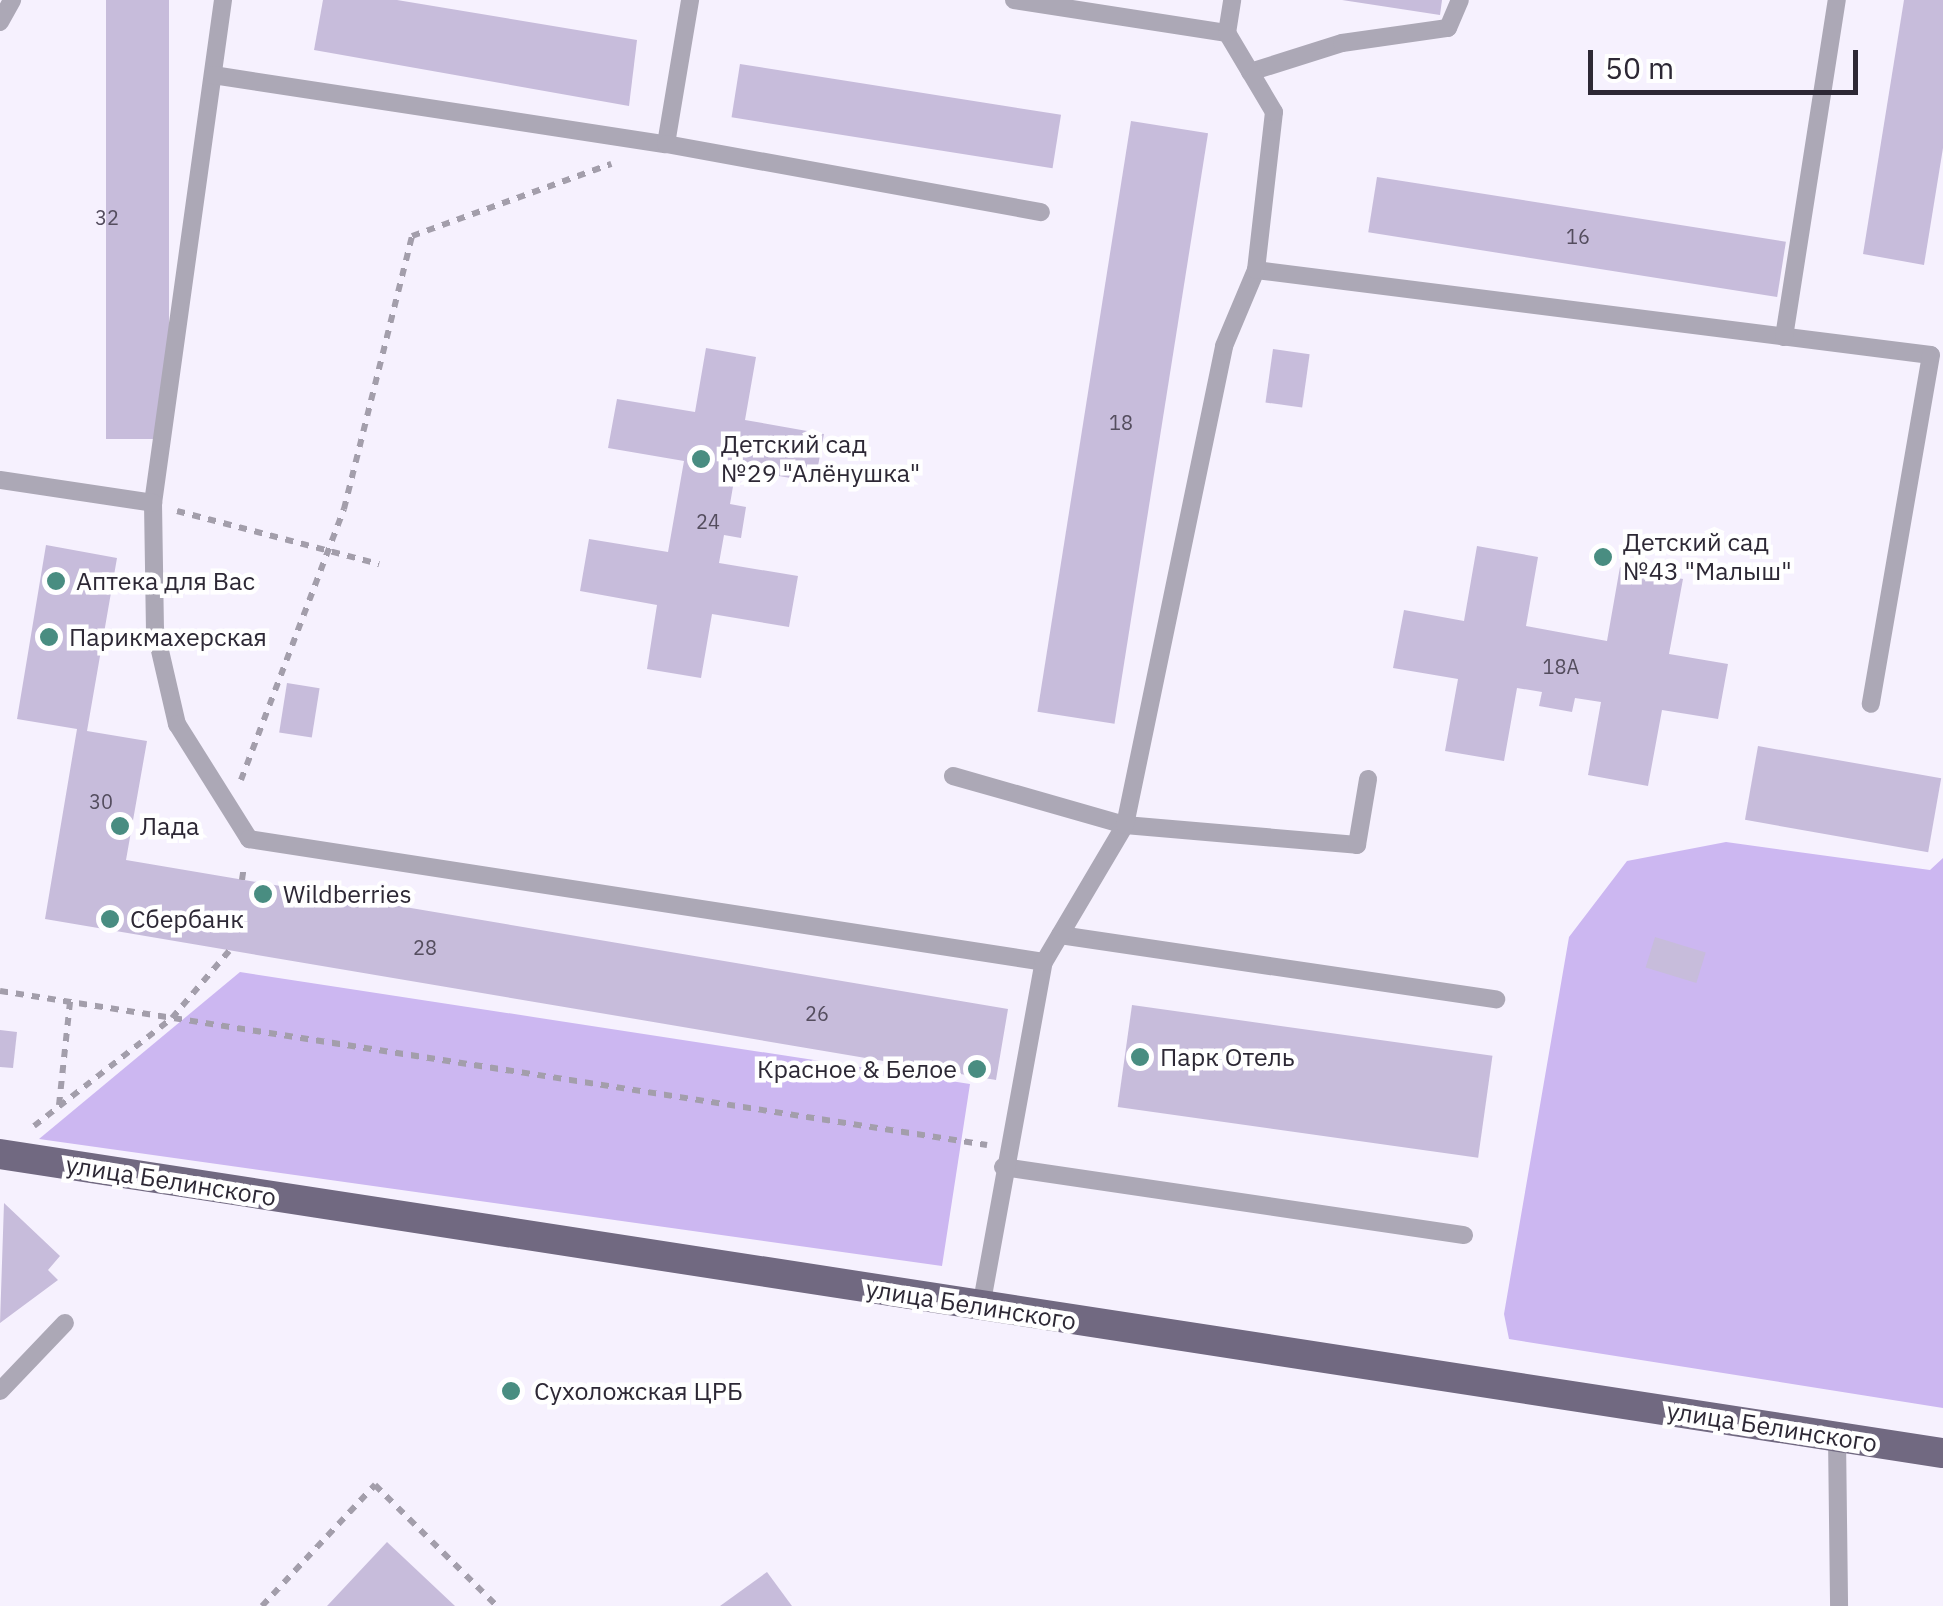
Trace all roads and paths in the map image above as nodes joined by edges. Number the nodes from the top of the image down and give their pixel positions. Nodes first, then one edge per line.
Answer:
1 (12, 0) edge
2 (223, 0) edge
3 (690, 0) edge
4 (1014, 0) edge
5 (1232, 0) edge
6 (1460, 0) edge
7 (1837, 0) edge
8 (0, 22) edge
9 (1227, 33) junction
10 (1250, 72) junction
11 (212, 76) junction
12 (666, 144) junction
13 (1041, 212) dead end
14 (1256, 270) junction
15 (1784, 336) junction
16 (0, 480) edge
17 (153, 503) junction
18 (327, 553) junction
19 (379, 564) dead end
20 (1871, 704) dead end
21 (952, 776) dead end
22 (1368, 779) dead end
23 (230, 809) junction
24 (1125, 825) junction
25 (1060, 934) junction
26 (229, 950) dead end
27 (1044, 962) junction
28 (0, 991) edge
29 (1496, 999) dead end
30 (70, 1002) junction
31 (172, 1018) junction
32 (59, 1106) junction
33 (30, 1129) dead end
34 (992, 1145) dead end
35 (0, 1154) edge
36 (1003, 1167) junction
37 (1464, 1235) dead end
38 (981, 1307) junction
39 (64, 1324) dead end
40 (0, 1391) edge
41 (1837, 1437) junction
42 (1943, 1453) edge
43 (262, 1606) edge
44 (497, 1606) edge
45 (1839, 1606) edge

1 - 8 lane
2 - 11 lane
3 - 12 lane
4 - 9 lane
5 - 9 lane
6 - 10 lane
7 - 15 lane
9 - 10 lane
10 - 14 lane
11 - 12 lane
11 - 17 lane
12 - 13 lane
12 - 18 path
14 - 15 lane
14 - 24 lane
15 - 20 lane
16 - 17 lane
17 - 18 path
17 - 23 lane
18 - 19 path
18 - 23 path
21 - 24 lane
22 - 24 lane
23 - 27 lane
24 - 25 lane
25 - 27 lane
25 - 29 lane
26 - 31 path
27 - 36 lane
28 - 30 path
30 - 31 path
30 - 32 path
31 - 32 path
31 - 34 path
32 - 33 path
35 - 38 main road, улица Белинского
36 - 37 lane
36 - 38 lane
38 - 41 main road, улица Белинского
39 - 40 lane
41 - 42 main road, улица Белинского
41 - 45 lane
43 - 44 path

